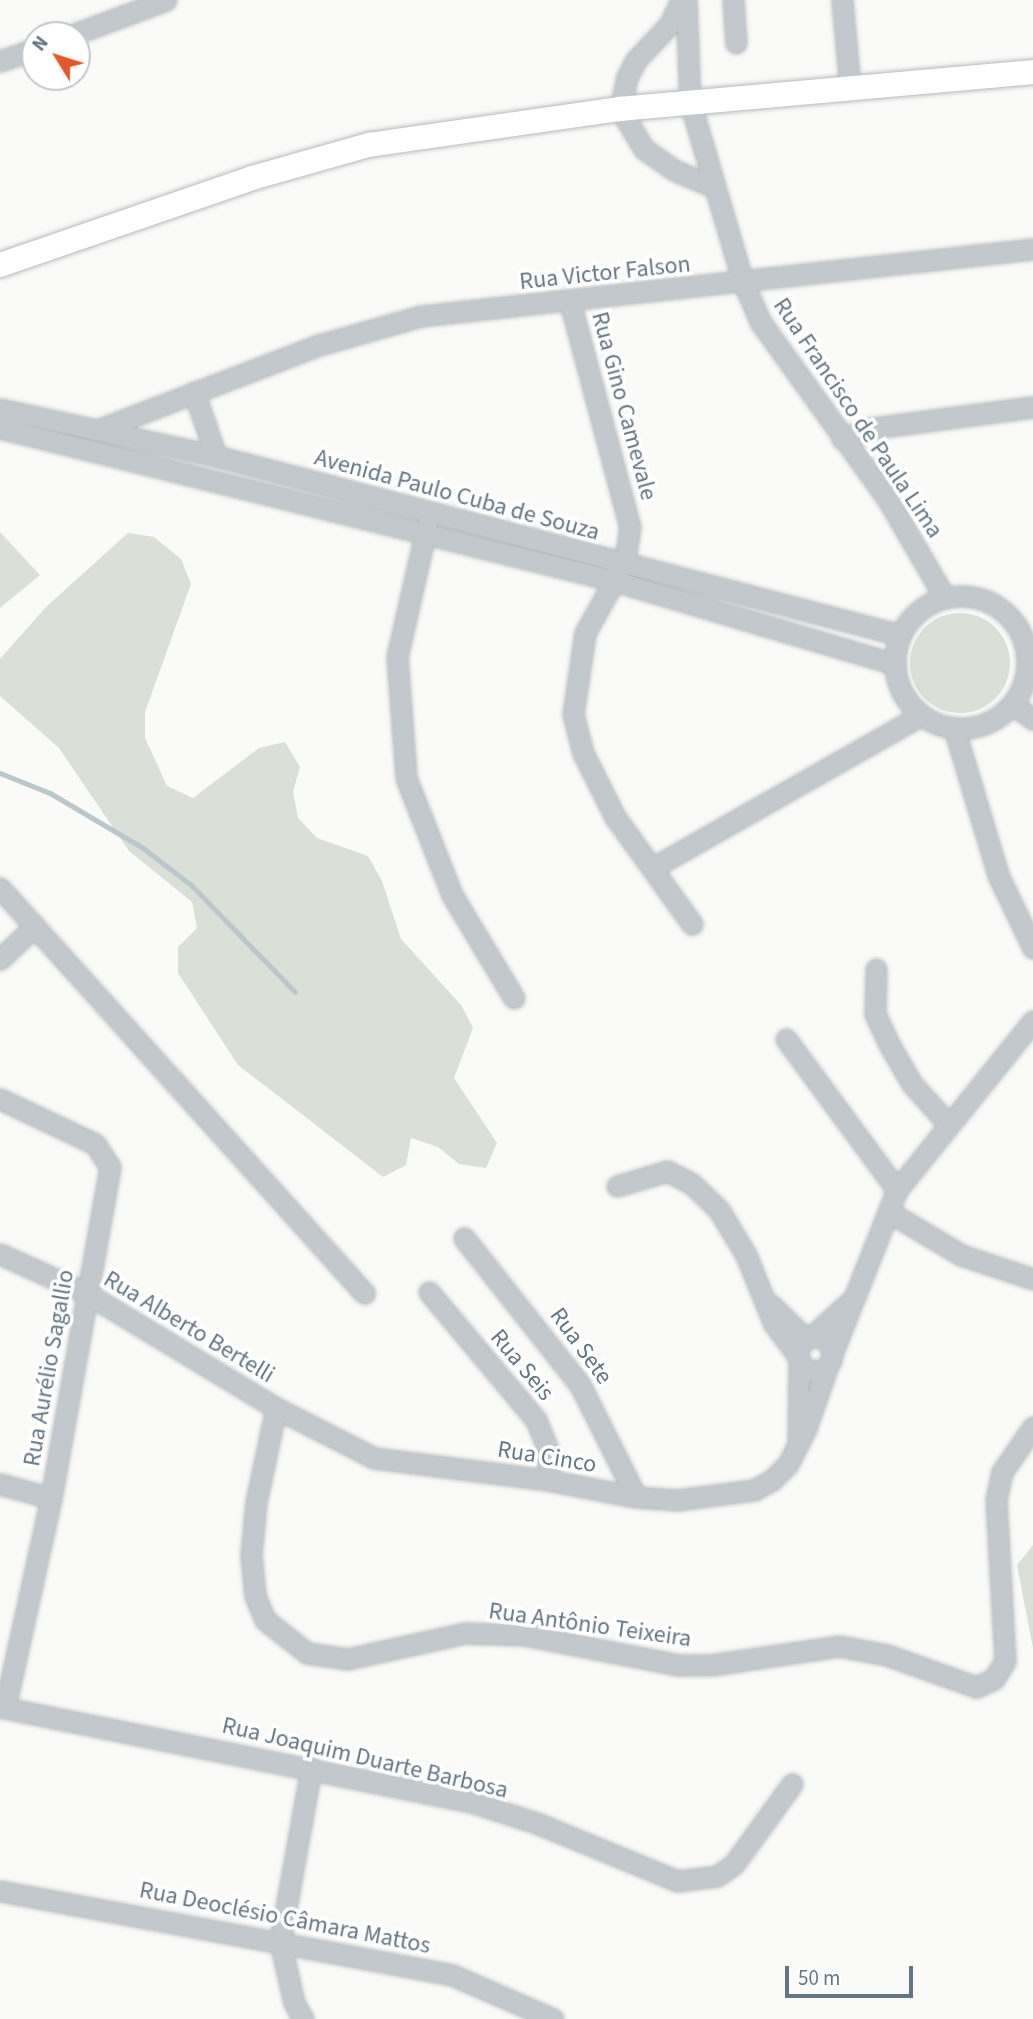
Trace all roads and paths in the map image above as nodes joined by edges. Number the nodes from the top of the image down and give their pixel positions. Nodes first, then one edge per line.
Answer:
1 (166, 0) edge
2 (684, 0) edge
3 (733, 0) edge
4 (842, 0) edge
5 (91, 28) edge
6 (659, 34) junction
7 (736, 43) dead end
8 (21, 53) edge
9 (691, 55) junction
10 (0, 61) edge
11 (1033, 72) edge
12 (850, 88) junction
13 (690, 102) junction
14 (620, 109) junction
15 (712, 186) junction
16 (1033, 249) edge
17 (0, 265) edge
18 (743, 282) junction
19 (570, 302) junction
20 (194, 392) junction
21 (1033, 407) edge
22 (0, 409) edge
23 (0, 428) edge
24 (100, 429) junction
25 (842, 439) junction
26 (216, 456) junction
27 (429, 515) junction
28 (424, 536) junction
29 (624, 564) junction
30 (611, 580) junction
31 (944, 598) junction
32 (900, 635) junction
33 (895, 664) junction
34 (1030, 669) edge
35 (1022, 696) edge
36 (920, 715) junction
37 (1033, 719) edge
38 (954, 728) junction
39 (652, 868) junction
40 (0, 888) edge
41 (692, 924) dead end
42 (34, 926) junction
43 (1033, 948) edge
44 (0, 959) edge
45 (876, 969) dead end
46 (514, 998) dead end
47 (1033, 1021) edge
48 (786, 1039) dead end
49 (0, 1099) edge
50 (949, 1125) junction
51 (617, 1186) dead end
52 (897, 1190) junction
53 (888, 1212) junction
54 (464, 1238) dead end
55 (0, 1254) edge
56 (1033, 1279) edge
57 (429, 1292) dead end
58 (86, 1293) junction
59 (364, 1293) dead end
60 (853, 1299) junction
61 (803, 1348) junction
62 (830, 1359) junction
63 (276, 1408) junction
64 (1033, 1427) edge
65 (798, 1441) junction
66 (547, 1480) junction
67 (0, 1484) edge
68 (636, 1497) junction
69 (51, 1498) junction
70 (2, 1707) edge
71 (311, 1768) junction
72 (792, 1784) dead end
73 (0, 1891) edge
74 (280, 1941) junction
75 (303, 2019) edge
76 (553, 2019) edge

1 - 5 street
2 - 6 street
2 - 9 street, Rua Francisco de Paula Lima
3 - 7 street
4 - 12 street
6 - 9 street
6 - 14 street
8 - 10 street
9 - 13 street, Rua Francisco de Paula Lima
11 - 12 main road
12 - 13 main road
13 - 14 main road
13 - 15 street, Rua Francisco de Paula Lima
14 - 15 street
14 - 17 main road
15 - 18 street, Rua Francisco de Paula Lima
16 - 18 street, Rua Victor Falson
18 - 19 street, Rua Victor Falson
18 - 25 street, Rua Francisco de Paula Lima
19 - 20 street, Rua Victor Falson
19 - 29 street, Rua Gino Camevale
20 - 24 street, Rua Victor Falson
20 - 26 street
21 - 25 street
22 - 24 street, Avenida Paulo Cuba de Souza
23 - 28 street, Avenida Paulo Cuba de Souza
24 - 26 street, Avenida Paulo Cuba de Souza
25 - 31 street, Rua Francisco de Paula Lima
26 - 27 street, Avenida Paulo Cuba de Souza
27 - 28 street
27 - 29 street, Avenida Paulo Cuba de Souza
28 - 30 street, Avenida Paulo Cuba de Souza
28 - 46 street
29 - 30 street
29 - 32 street, Avenida Paulo Cuba de Souza
30 - 33 street, Avenida Paulo Cuba de Souza
30 - 39 street
31 - 32 street
31 - 34 street
32 - 33 street
33 - 36 street
34 - 35 street
35 - 37 street
35 - 38 street
36 - 38 street
36 - 39 street
38 - 43 street
39 - 41 street
40 - 42 street
42 - 44 street
42 - 59 street
45 - 50 street
47 - 50 street, Rua Cinco
48 - 52 street
49 - 58 street, Rua Aurélio Sagallio
50 - 52 street, Rua Cinco
51 - 61 street
52 - 53 street, Rua Cinco
53 - 56 street
53 - 60 street, Rua Cinco
54 - 68 street, Rua Sete
55 - 58 street, Rua Alberto Bertelli
57 - 66 street, Rua Seis
58 - 63 street, Rua Alberto Bertelli
58 - 69 street, Rua Aurélio Sagallio
60 - 61 street
60 - 62 street, Rua Cinco
61 - 62 street
61 - 62 street
61 - 65 street
62 - 65 street, Rua Cinco
63 - 64 street, Rua Antônio Teixeira
63 - 66 street, Rua Cinco
65 - 68 street, Rua Cinco
66 - 68 street, Rua Cinco
67 - 69 street
69 - 70 street, Rua Aurélio Sagallio
70 - 71 street, Rua Joaquim Duarte Barbosa
71 - 72 street, Rua Joaquim Duarte Barbosa
71 - 74 street
73 - 74 street, Rua Deoclésio Câmara Mattos
74 - 75 street
74 - 76 street, Rua Deoclésio Câmara Mattos

